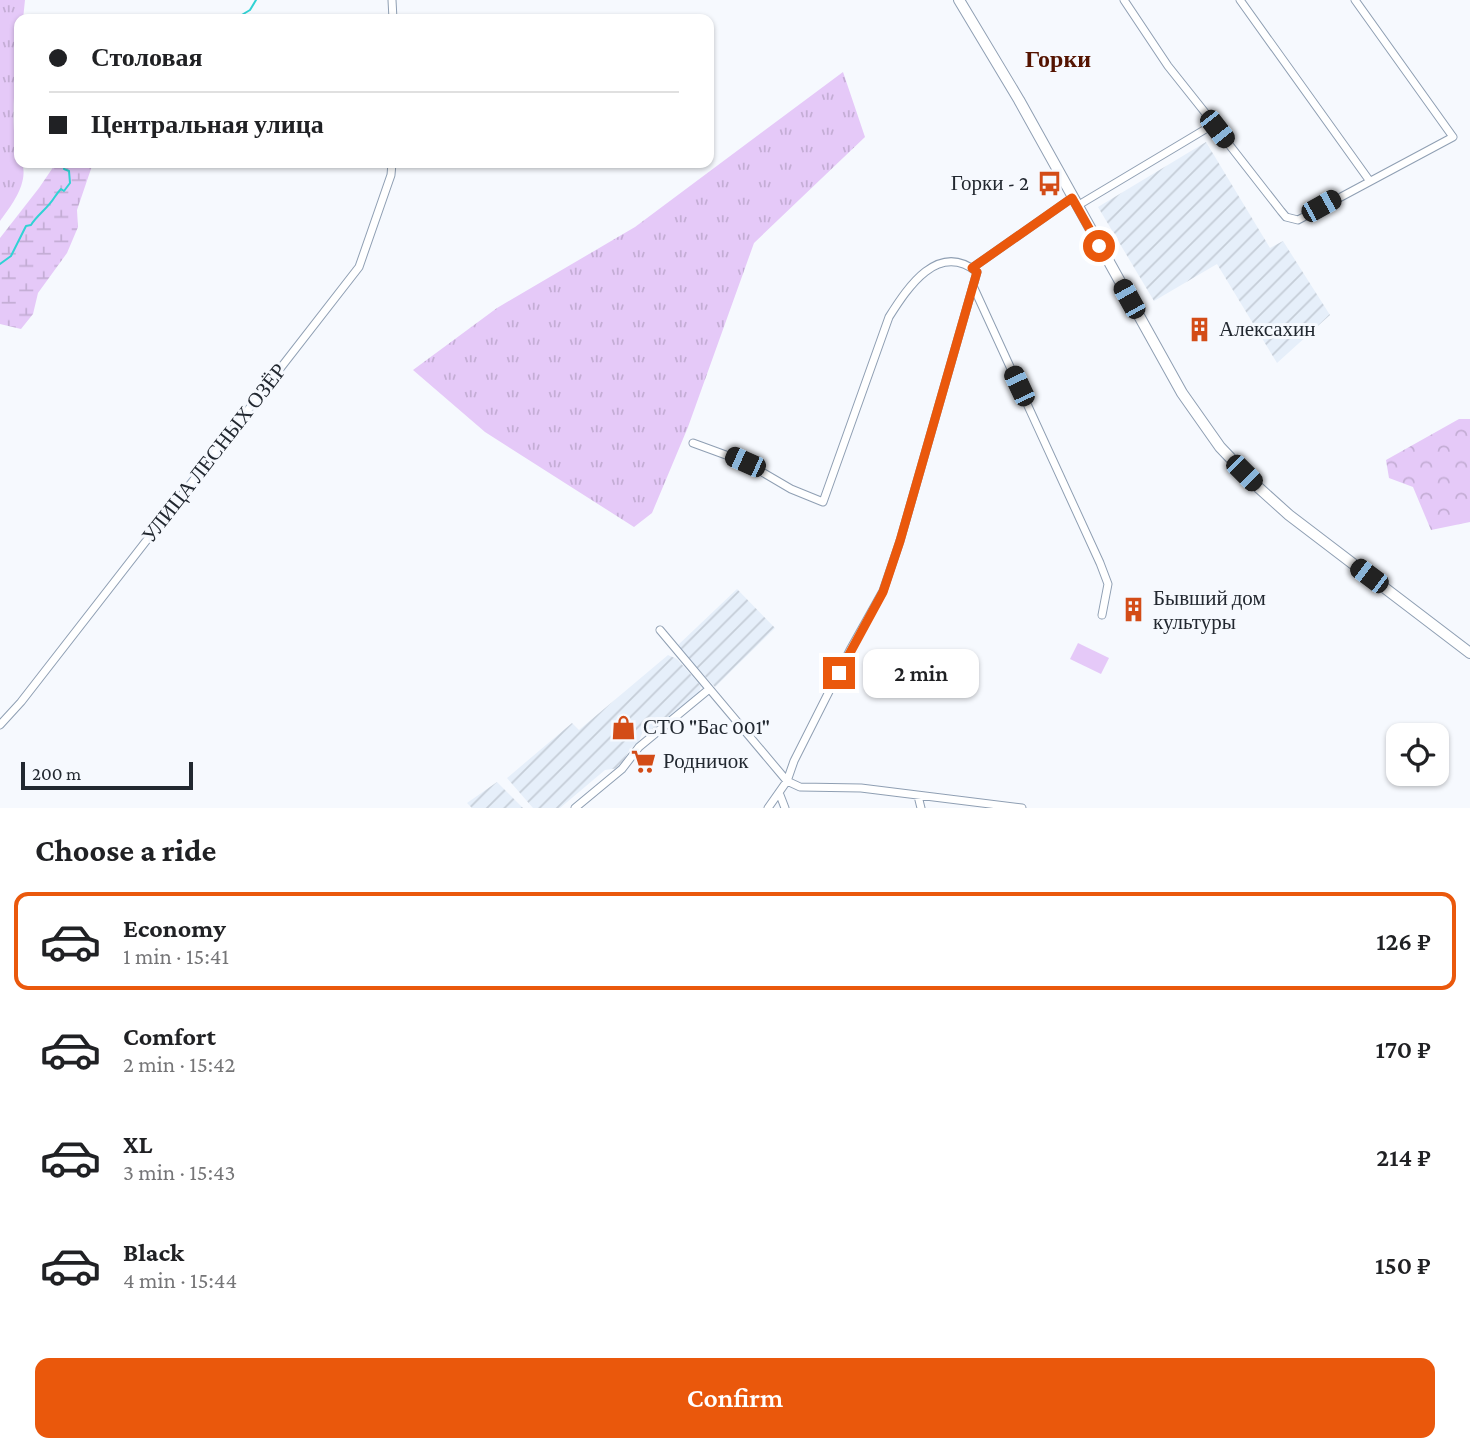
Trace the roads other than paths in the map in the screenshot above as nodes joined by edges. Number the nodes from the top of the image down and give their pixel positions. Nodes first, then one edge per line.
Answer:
1 (959, 0) edge
2 (1124, 0) edge
3 (1240, 0) edge
4 (1355, 0) edge
5 (1209, 127) junction
6 (392, 168) edge
7 (1370, 180) junction
8 (1074, 202) junction
9 (972, 268) junction
10 (973, 285) junction
11 (693, 443) dead end
12 (1102, 615) dead end
13 (660, 630) dead end
14 (1470, 653) edge
15 (708, 690) junction
16 (0, 725) edge
17 (788, 781) junction
18 (780, 795) junction
19 (918, 796) junction
20 (575, 808) edge
21 (768, 808) edge
22 (785, 808) edge
23 (921, 808) edge
24 (1022, 808) edge

1 - 8 main road
2 - 5 street
3 - 7 street
4 - 7 street
5 - 7 street
5 - 8 street
6 - 16 street, УЛИЦА ЛЕСНЫХ ОЗЁР
8 - 9 street
8 - 14 main road
9 - 10 street
9 - 11 street
10 - 12 street
10 - 17 street
13 - 15 street
15 - 17 street
15 - 20 street
17 - 18 street
17 - 19 street
18 - 21 street
18 - 22 street
19 - 23 street
19 - 24 street

